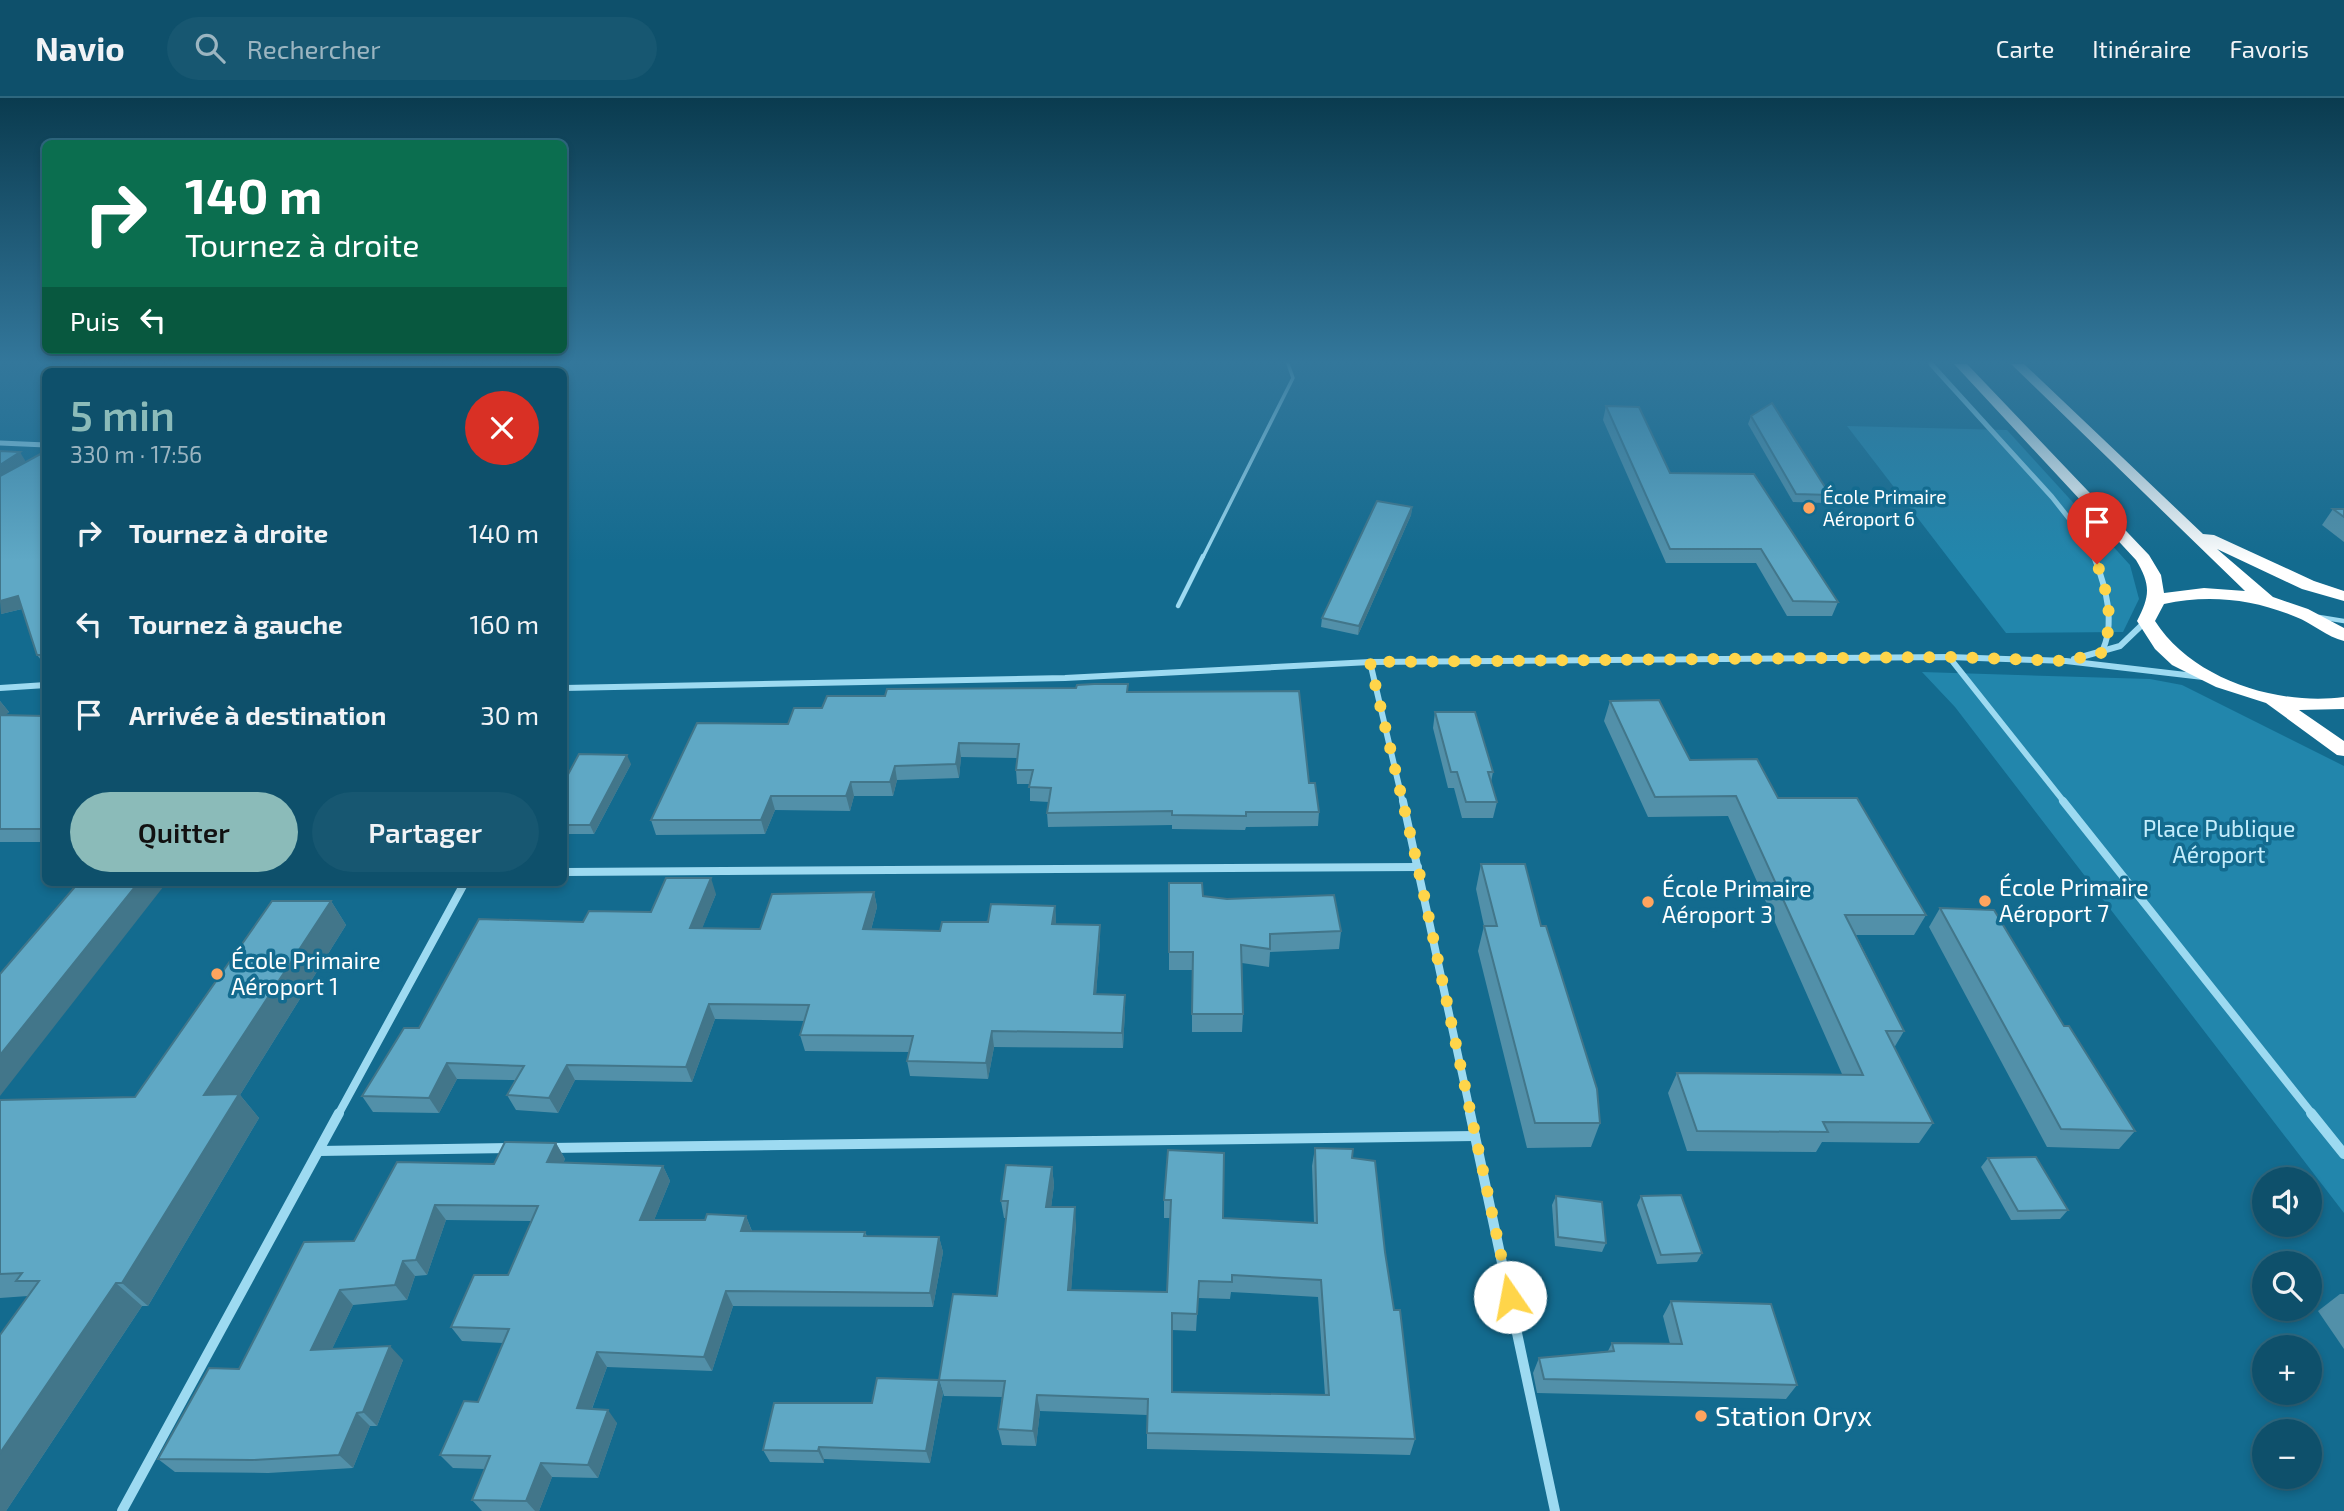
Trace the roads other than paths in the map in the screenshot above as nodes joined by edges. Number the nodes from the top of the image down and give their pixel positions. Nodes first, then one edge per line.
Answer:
1 (1267, 430) edge
2 (1991, 430) edge
3 (2022, 430) edge
4 (2085, 430) edge
5 (0, 443) edge
6 (42, 445) edge
7 (2180, 522) junction
8 (2344, 596) edge
9 (2157, 600) junction
10 (2269, 602) junction
11 (1178, 606) dead end
12 (2306, 615) junction
13 (2146, 621) junction
14 (2344, 621) edge
15 (2344, 636) edge
16 (2101, 653) junction
17 (1949, 657) junction
18 (2066, 661) junction
19 (1370, 662) junction
20 (2209, 678) junction
21 (42, 685) edge
22 (0, 688) edge
23 (567, 688) edge
24 (2270, 699) junction
25 (2344, 702) edge
26 (2344, 750) edge
27 (1418, 867) junction
28 (567, 872) edge
29 (463, 886) edge
30 (1475, 1136) junction
31 (525, 1148) edge
32 (539, 1148) edge
33 (319, 1151) junction
34 (2344, 1154) edge
35 (122, 1511) edge
36 (1555, 1511) edge

1 - 11 lane
2 - 16 street
3 - 9 highway
4 - 7 highway
5 - 6 street
7 - 8 highway
7 - 10 highway
9 - 10 highway
9 - 13 highway
10 - 12 highway
12 - 14 lane
12 - 15 highway
13 - 16 street
13 - 20 highway
16 - 18 street
17 - 18 street
17 - 19 street
17 - 34 street
18 - 20 street
19 - 23 street
19 - 27 street
20 - 24 highway
21 - 22 street
24 - 25 highway
24 - 26 highway
27 - 28 street
27 - 30 street
29 - 33 street
30 - 32 street
30 - 36 street
31 - 33 street
33 - 35 street

